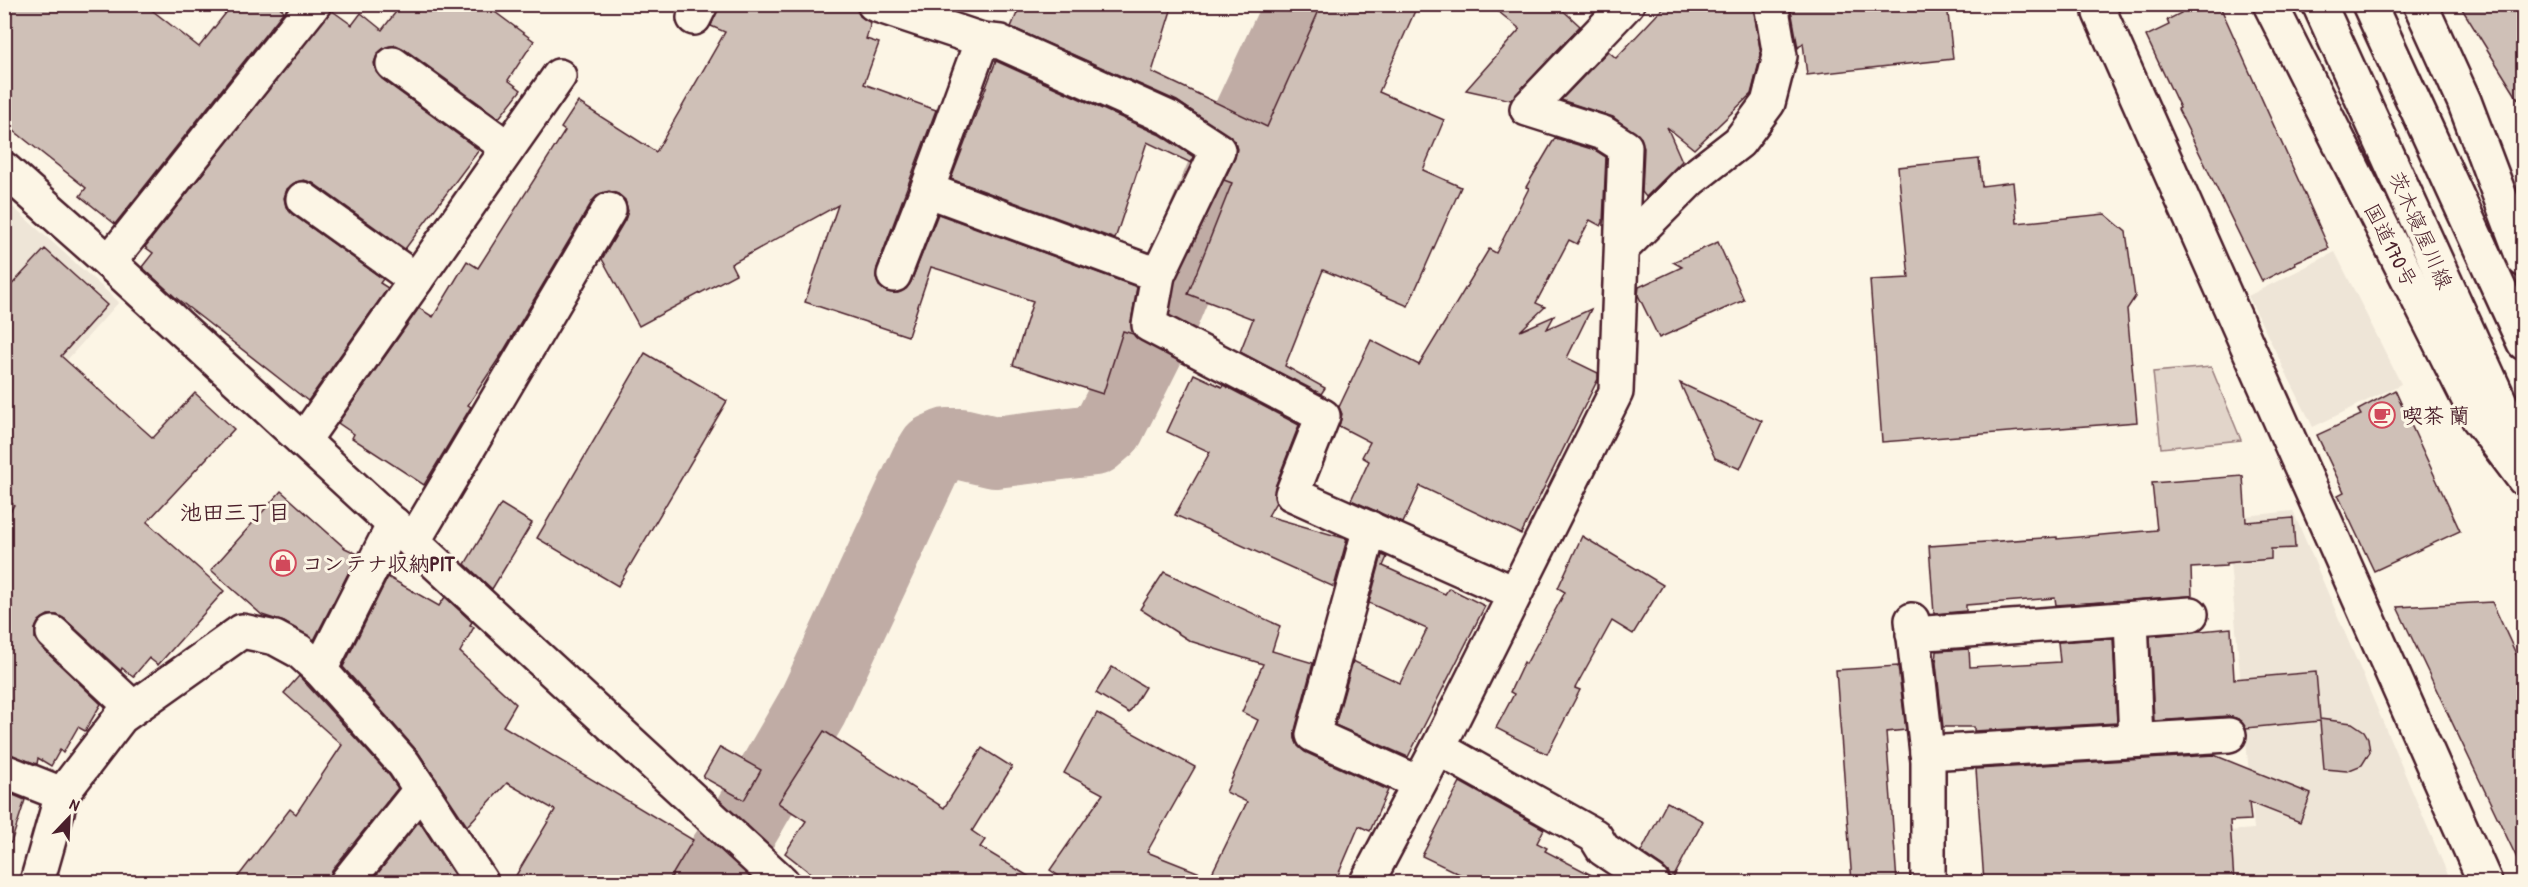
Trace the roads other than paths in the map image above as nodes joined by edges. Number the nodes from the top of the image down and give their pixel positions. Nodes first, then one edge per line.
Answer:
1 (314, 4) edge
2 (874, 4) edge
3 (1627, 4) edge
4 (1771, 4) edge
5 (2270, 4) edge
6 (2319, 4) edge
7 (2369, 4) edge
8 (2420, 4) edge
9 (2104, 7) edge
10 (982, 40) junction
11 (393, 64) dead end
12 (559, 76) dead end
13 (508, 148) junction
14 (4, 169) edge
15 (927, 190) junction
16 (303, 199) dead end
17 (609, 210) dead end
18 (1622, 248) junction
19 (2523, 260) edge
20 (109, 262) junction
21 (894, 275) dead end
22 (1158, 275) junction
23 (416, 280) junction
24 (2523, 343) edge
25 (303, 441) junction
26 (2523, 455) edge
27 (2523, 479) edge
28 (1370, 528) junction
29 (404, 533) junction
30 (1514, 593) junction
31 (2191, 614) dead end
32 (2131, 619) junction
33 (53, 633) dead end
34 (320, 670) junction
35 (133, 708) junction
36 (2229, 735) dead end
37 (2136, 740) junction
38 (1438, 748) junction
39 (1927, 753) junction
40 (4, 771) edge
41 (1419, 783) junction
42 (421, 789) junction
43 (62, 794) junction
44 (37, 882) edge
45 (347, 882) edge
46 (481, 882) edge
47 (782, 882) edge
48 (1367, 882) edge
49 (1652, 882) edge
50 (1928, 882) edge
51 (2485, 882) edge

1 - 20 main road
2 - 10 main road
3 - 18 main road
4 - 18 main road
5 - 27 main road, 国道170号
6 - 26 main road, 茨木寝屋川線
7 - 24 main road
8 - 19 main road
9 - 51 main road
10 - 15 main road
10 - 22 main road
11 - 13 main road
12 - 13 main road
13 - 23 main road
14 - 20 main road
15 - 21 main road
15 - 22 main road
16 - 23 main road
17 - 29 main road
18 - 30 main road
20 - 25 main road
22 - 28 main road
23 - 25 main road
25 - 29 main road
28 - 30 main road
28 - 41 main road
29 - 34 main road
29 - 47 main road
30 - 38 main road
31 - 32 main road
32 - 37 main road
32 - 39 main road
33 - 35 main road
34 - 35 main road
34 - 42 main road
35 - 43 main road
36 - 37 main road
37 - 39 main road
38 - 41 main road
38 - 49 main road
39 - 50 main road
40 - 43 main road
41 - 48 main road
42 - 45 main road
42 - 46 main road
43 - 44 main road

